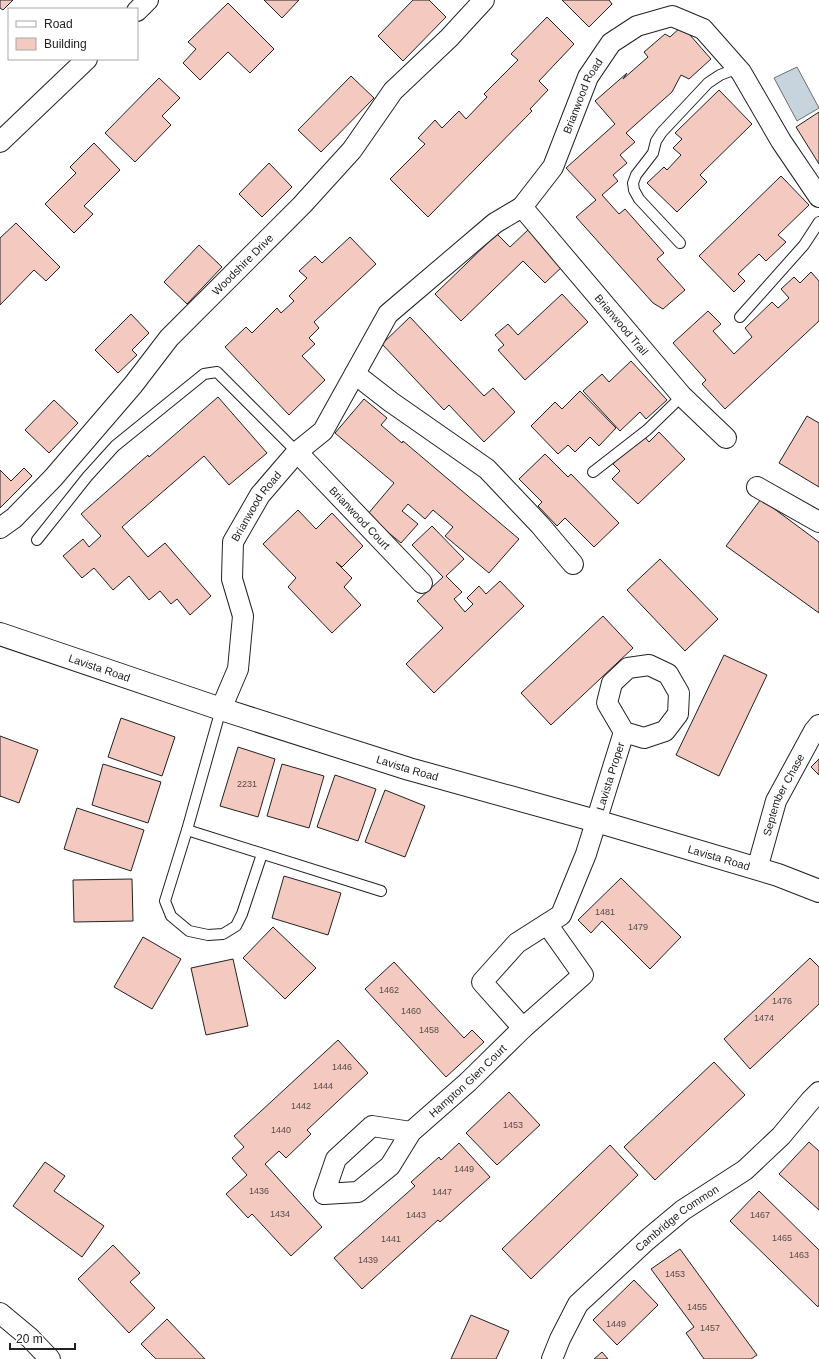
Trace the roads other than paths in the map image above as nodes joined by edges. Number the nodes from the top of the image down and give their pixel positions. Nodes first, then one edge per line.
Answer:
1 (148, 0) edge
2 (484, 0) edge
3 (138, 10) edge
4 (85, 60) edge
5 (738, 68) junction
6 (0, 142) edge
7 (819, 197) edge
8 (522, 207) junction
9 (819, 222) edge
10 (680, 243) dead end
11 (740, 317) dead end
12 (355, 374) junction
13 (682, 396) junction
14 (726, 438) dead end
15 (297, 452) junction
16 (593, 472) dead end
17 (756, 487) dead end
18 (819, 522) edge
19 (0, 528) edge
20 (37, 540) dead end
21 (573, 564) dead end
22 (422, 583) dead end
23 (0, 634) edge
24 (221, 709) junction
25 (819, 725) edge
26 (624, 732) junction
27 (596, 821) junction
28 (187, 830) junction
29 (262, 854) junction
30 (758, 869) junction
31 (381, 891) dead end
32 (819, 891) edge
33 (547, 924) junction
34 (523, 1028) junction
35 (819, 1092) edge
36 (411, 1132) dead end
37 (0, 1313) edge
38 (50, 1359) edge
39 (552, 1359) edge

1 - 3 street
2 - 19 street, Woodshire Drive
4 - 6 street
5 - 7 street, Brianwood Road
5 - 8 street, Brianwood Road
5 - 10 lane
8 - 12 street, Brianwood Road
8 - 13 street, Brianwood Trail
9 - 11 lane
12 - 15 street, Brianwood Road
12 - 21 street
13 - 14 street, Brianwood Trail
13 - 16 lane
15 - 20 lane
15 - 22 street, Brianwood Court
15 - 24 street, Brianwood Road
17 - 18 street
23 - 24 main road, Lavista Road
24 - 27 main road, Lavista Road
24 - 28 lane
25 - 30 street, September Chase
26 - 26 street, Lavista Proper
26 - 27 street, Lavista Proper
27 - 30 main road, Lavista Road
27 - 33 street
28 - 29 lane
28 - 29 lane
29 - 31 lane
30 - 32 main road, Lavista Road
33 - 34 street, Hampton Glen Court
33 - 34 street
34 - 36 street, Hampton Glen Court
35 - 39 street, Cambridge Common
37 - 38 street

